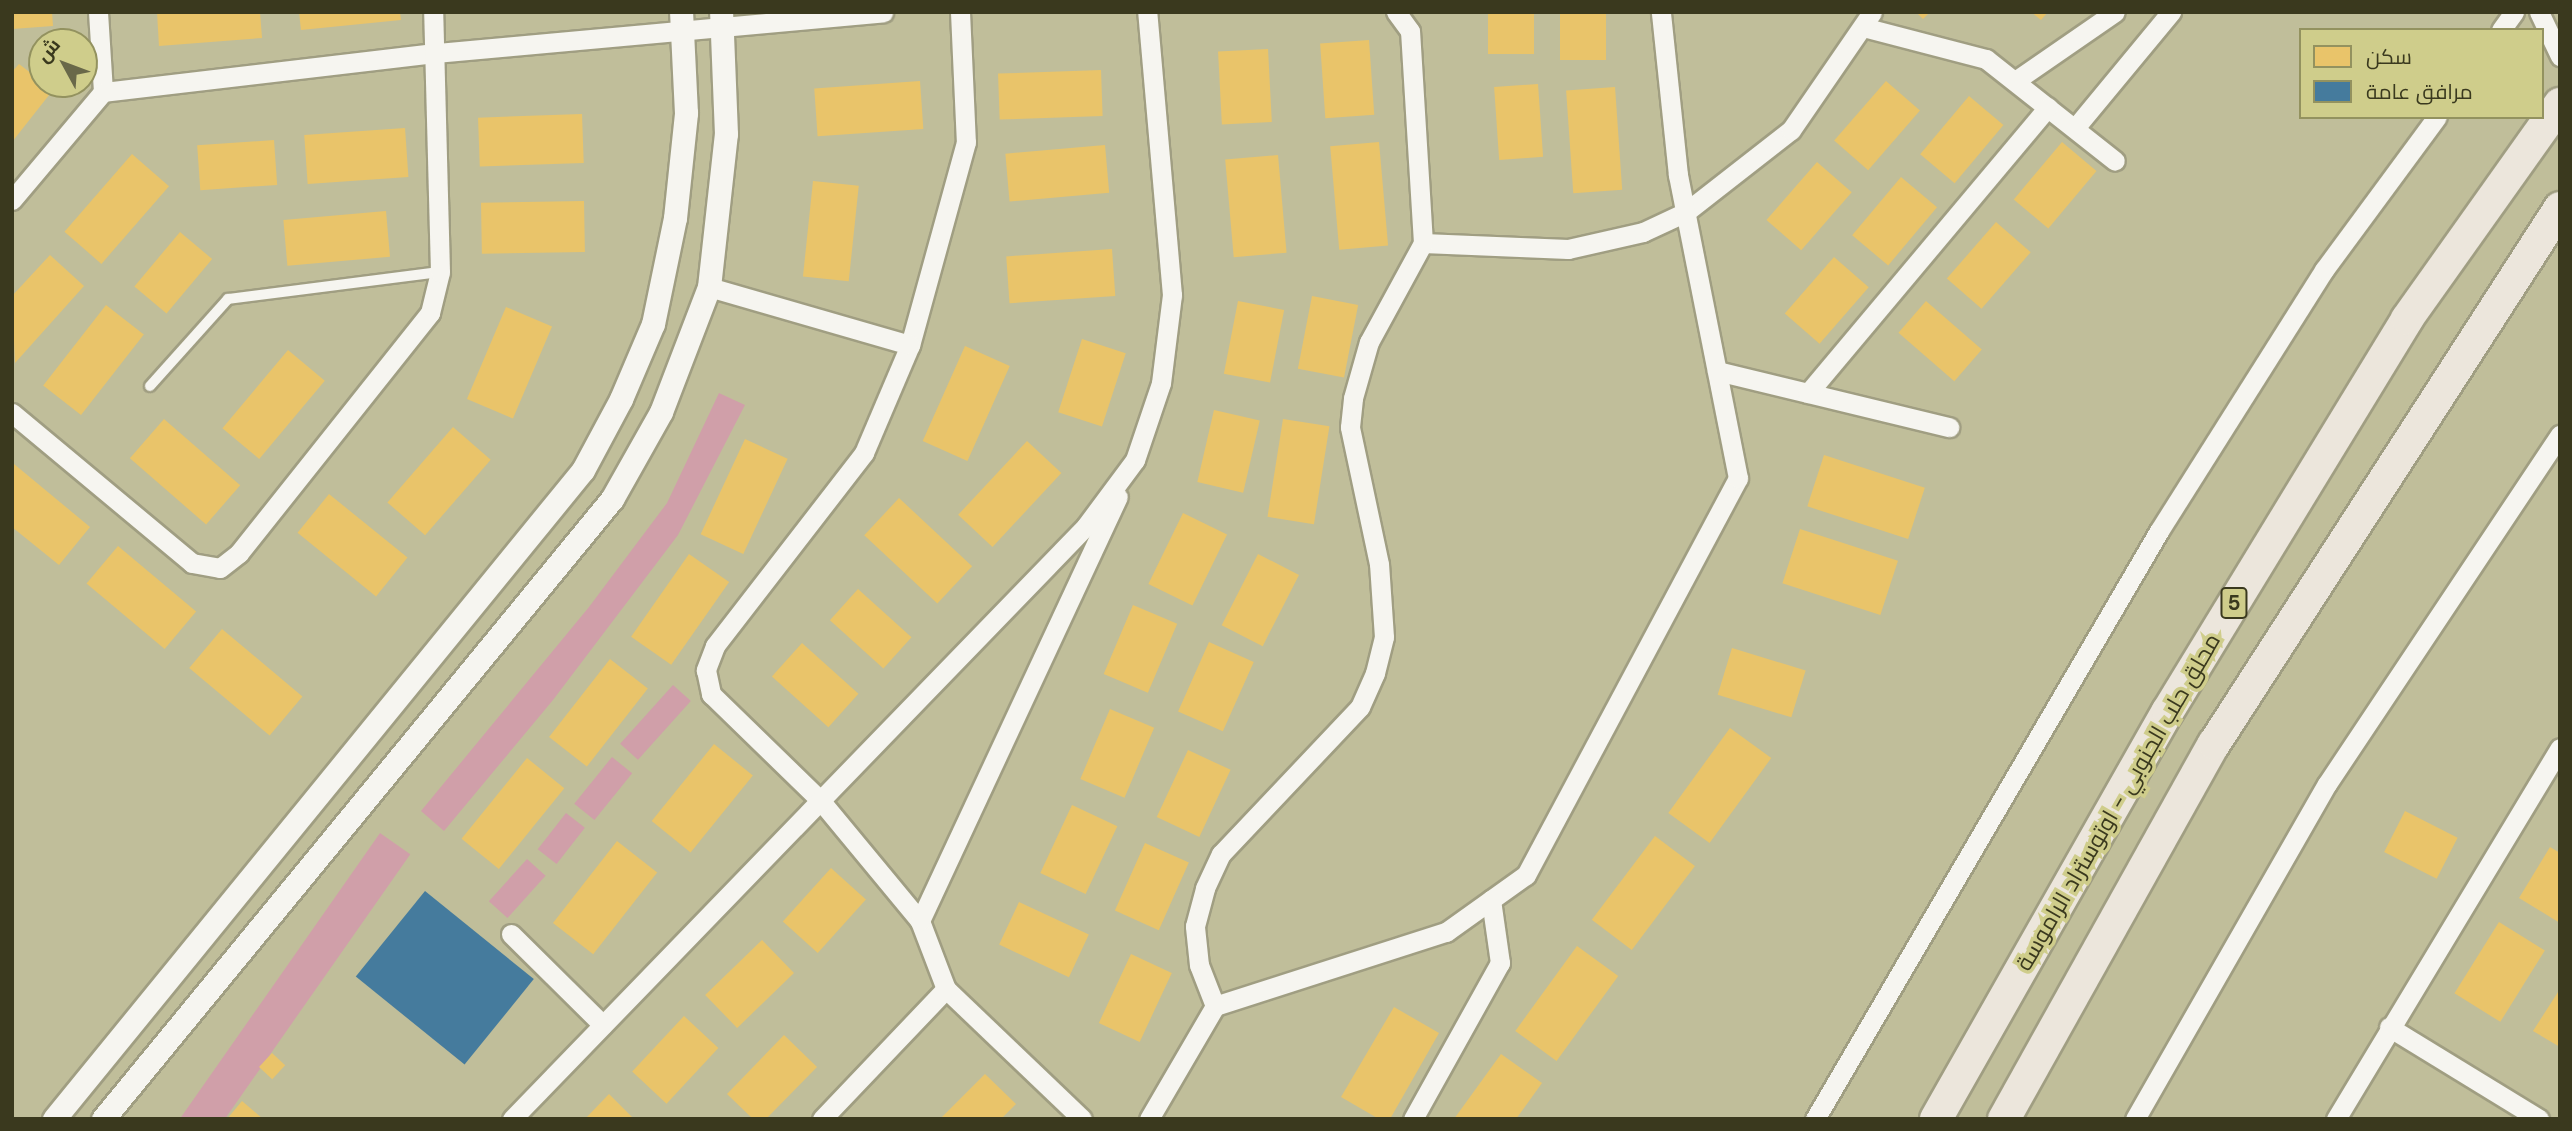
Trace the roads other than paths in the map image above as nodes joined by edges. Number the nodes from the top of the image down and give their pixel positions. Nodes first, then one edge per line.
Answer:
1 (98, 12) edge
2 (433, 12) edge
3 (883, 12) edge
4 (960, 12) edge
5 (1147, 12) edge
6 (1396, 12) edge
7 (1661, 12) edge
8 (2115, 12) edge
9 (2171, 12) edge
10 (2514, 12) edge
11 (2539, 12) edge
12 (1868, 19) edge
13 (722, 20) edge
14 (682, 22) edge
15 (2502, 28) edge
16 (436, 52) junction
17 (2560, 56) edge
18 (2015, 81) junction
19 (103, 92) junction
20 (2560, 104) edge
21 (2048, 107) junction
22 (2436, 119) edge
23 (2075, 128) junction
24 (2115, 161) dead end
25 (12, 200) edge
26 (2560, 208) edge
27 (1686, 212) junction
28 (1423, 243) junction
29 (440, 272) junction
30 (709, 287) junction
31 (910, 345) junction
32 (1717, 371) junction
33 (150, 386) dead end
34 (1808, 393) junction
35 (12, 413) edge
36 (1949, 428) dead end
37 (2560, 435) edge
38 (1135, 460) junction
39 (438, 646) junction
40 (469, 671) junction
41 (2560, 748) edge
42 (820, 800) junction
43 (1491, 900) junction
44 (920, 921) junction
45 (511, 934) dead end
46 (946, 989) junction
47 (1215, 1006) junction
48 (603, 1025) junction
49 (2389, 1027) junction
50 (54, 1119) edge
51 (103, 1119) edge
52 (512, 1119) edge
53 (821, 1119) edge
54 (1082, 1119) edge
55 (1149, 1119) edge
56 (1413, 1119) edge
57 (1815, 1119) edge
58 (1936, 1119) edge
59 (2004, 1119) edge
60 (2135, 1119) edge
61 (2336, 1119) edge
62 (2539, 1119) edge

1 - 19 street
2 - 16 street
3 - 13 street
4 - 31 street
5 - 38 street
6 - 28 street
7 - 27 street
8 - 18 street
9 - 23 street
10 - 15 street
11 - 17 street
12 - 18 street
12 - 27 street
13 - 14 street
13 - 30 street
14 - 16 street
14 - 39 street
16 - 19 street
16 - 29 street
18 - 21 street
19 - 25 street
20 - 58 highway, محلق حلب الجنوبي - اوتوستراد الراموسة / 5
21 - 23 street
21 - 34 street
22 - 57 street
23 - 24 street
26 - 59 highway
27 - 28 street
27 - 32 street
28 - 47 street
29 - 33 lane
29 - 35 street
30 - 31 street
30 - 40 street
31 - 42 street
32 - 34 street
32 - 43 street
34 - 36 street
37 - 60 street
38 - 42 street
38 - 44 street
39 - 40 street
39 - 50 street
40 - 51 street
41 - 49 street
42 - 44 street
42 - 48 street
43 - 47 street
43 - 56 street
44 - 46 street
45 - 48 street
46 - 53 street
46 - 54 street
47 - 55 street
48 - 52 street
49 - 61 street
49 - 62 street

